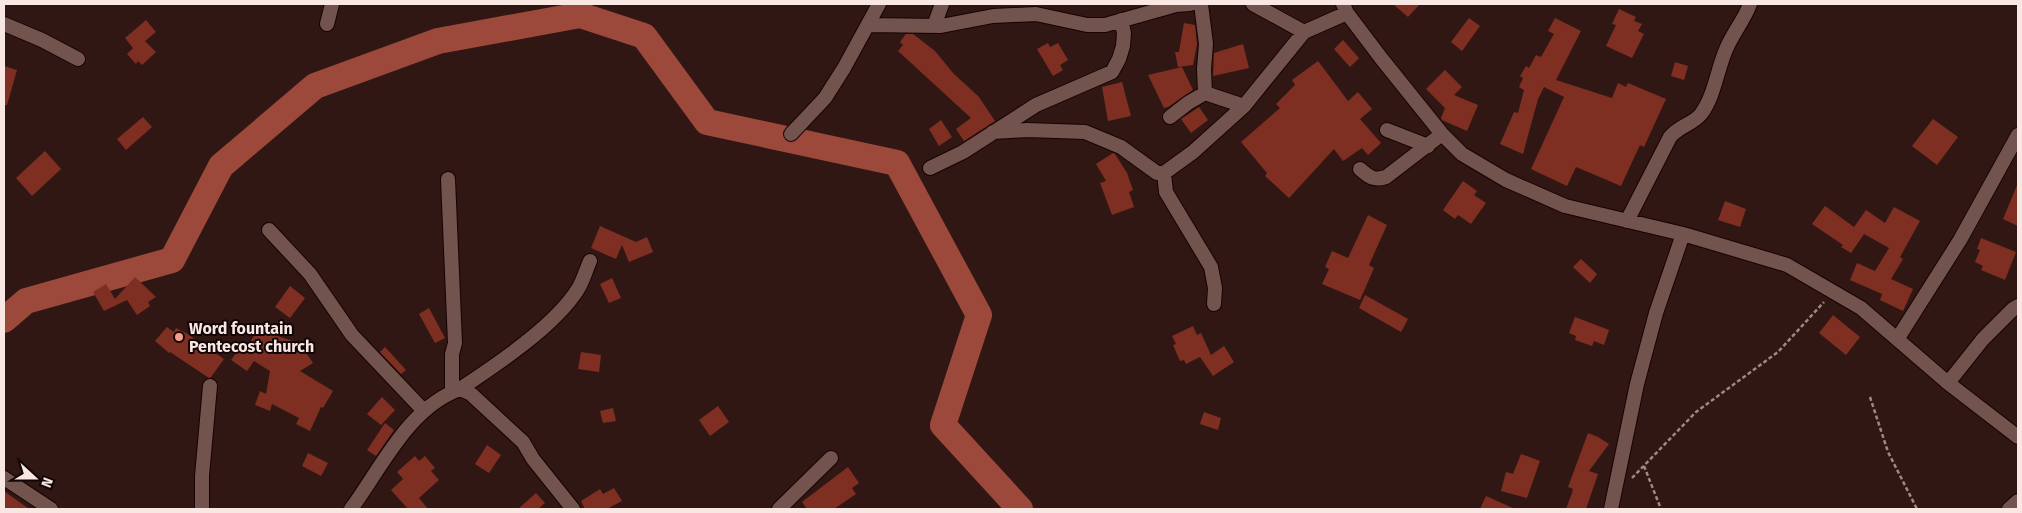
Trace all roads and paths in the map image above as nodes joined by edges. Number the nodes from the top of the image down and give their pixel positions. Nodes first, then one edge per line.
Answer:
1 (332, 4) edge
2 (879, 4) edge
3 (942, 4) edge
4 (1190, 4) edge
5 (1201, 4) edge
6 (1253, 4) edge
7 (1750, 4) edge
8 (1345, 8) edge
9 (1121, 20) junction
10 (4, 24) edge
11 (327, 24) dead end
12 (868, 25) junction
13 (934, 26) junction
14 (1304, 32) junction
15 (78, 59) dead end
16 (1205, 93) junction
17 (1244, 106) junction
18 (1170, 116) dead end
19 (1387, 130) dead end
20 (993, 132) junction
21 (790, 134) dead end
22 (1442, 134) junction
23 (2018, 135) edge
24 (1428, 146) junction
25 (930, 168) dead end
26 (1360, 169) dead end
27 (1164, 173) junction
28 (448, 179) dead end
29 (1626, 221) junction
30 (269, 230) dead end
31 (1683, 234) junction
32 (590, 260) dead end
33 (1836, 293) junction
34 (1214, 304) dead end
35 (2018, 306) edge
36 (1898, 338) junction
37 (1948, 383) junction
38 (210, 386) dead end
39 (456, 390) junction
40 (1870, 397) dead end
41 (424, 411) junction
42 (2018, 437) edge
43 (831, 458) dead end
44 (1644, 466) junction
45 (4, 478) edge
46 (1614, 495) junction
47 (2018, 501) edge
48 (51, 509) edge
49 (202, 509) edge
50 (351, 509) edge
51 (573, 509) edge
52 (780, 509) edge
53 (1611, 509) edge
54 (1661, 509) edge
55 (1917, 509) edge
56 (2009, 509) edge

1 - 11 street
2 - 12 street
3 - 13 street
4 - 9 street
5 - 16 street
6 - 14 street
7 - 29 street
8 - 14 street
8 - 22 street
9 - 13 street
9 - 20 street
10 - 15 street
12 - 13 street
12 - 21 street
14 - 17 street
16 - 17 street
16 - 18 street
17 - 27 street
19 - 24 street
20 - 25 street
20 - 27 street
22 - 24 street
22 - 29 street
23 - 36 street
24 - 26 street
27 - 34 street
28 - 39 street
29 - 31 street
30 - 41 street
31 - 33 street
31 - 46 street
32 - 39 street
33 - 36 street
33 - 44 path
35 - 37 street
36 - 37 street
37 - 42 street
38 - 49 street
39 - 41 street
39 - 51 street
40 - 55 path
41 - 50 street
43 - 52 street
44 - 46 path
44 - 54 path
45 - 48 street
46 - 53 street
47 - 56 street

